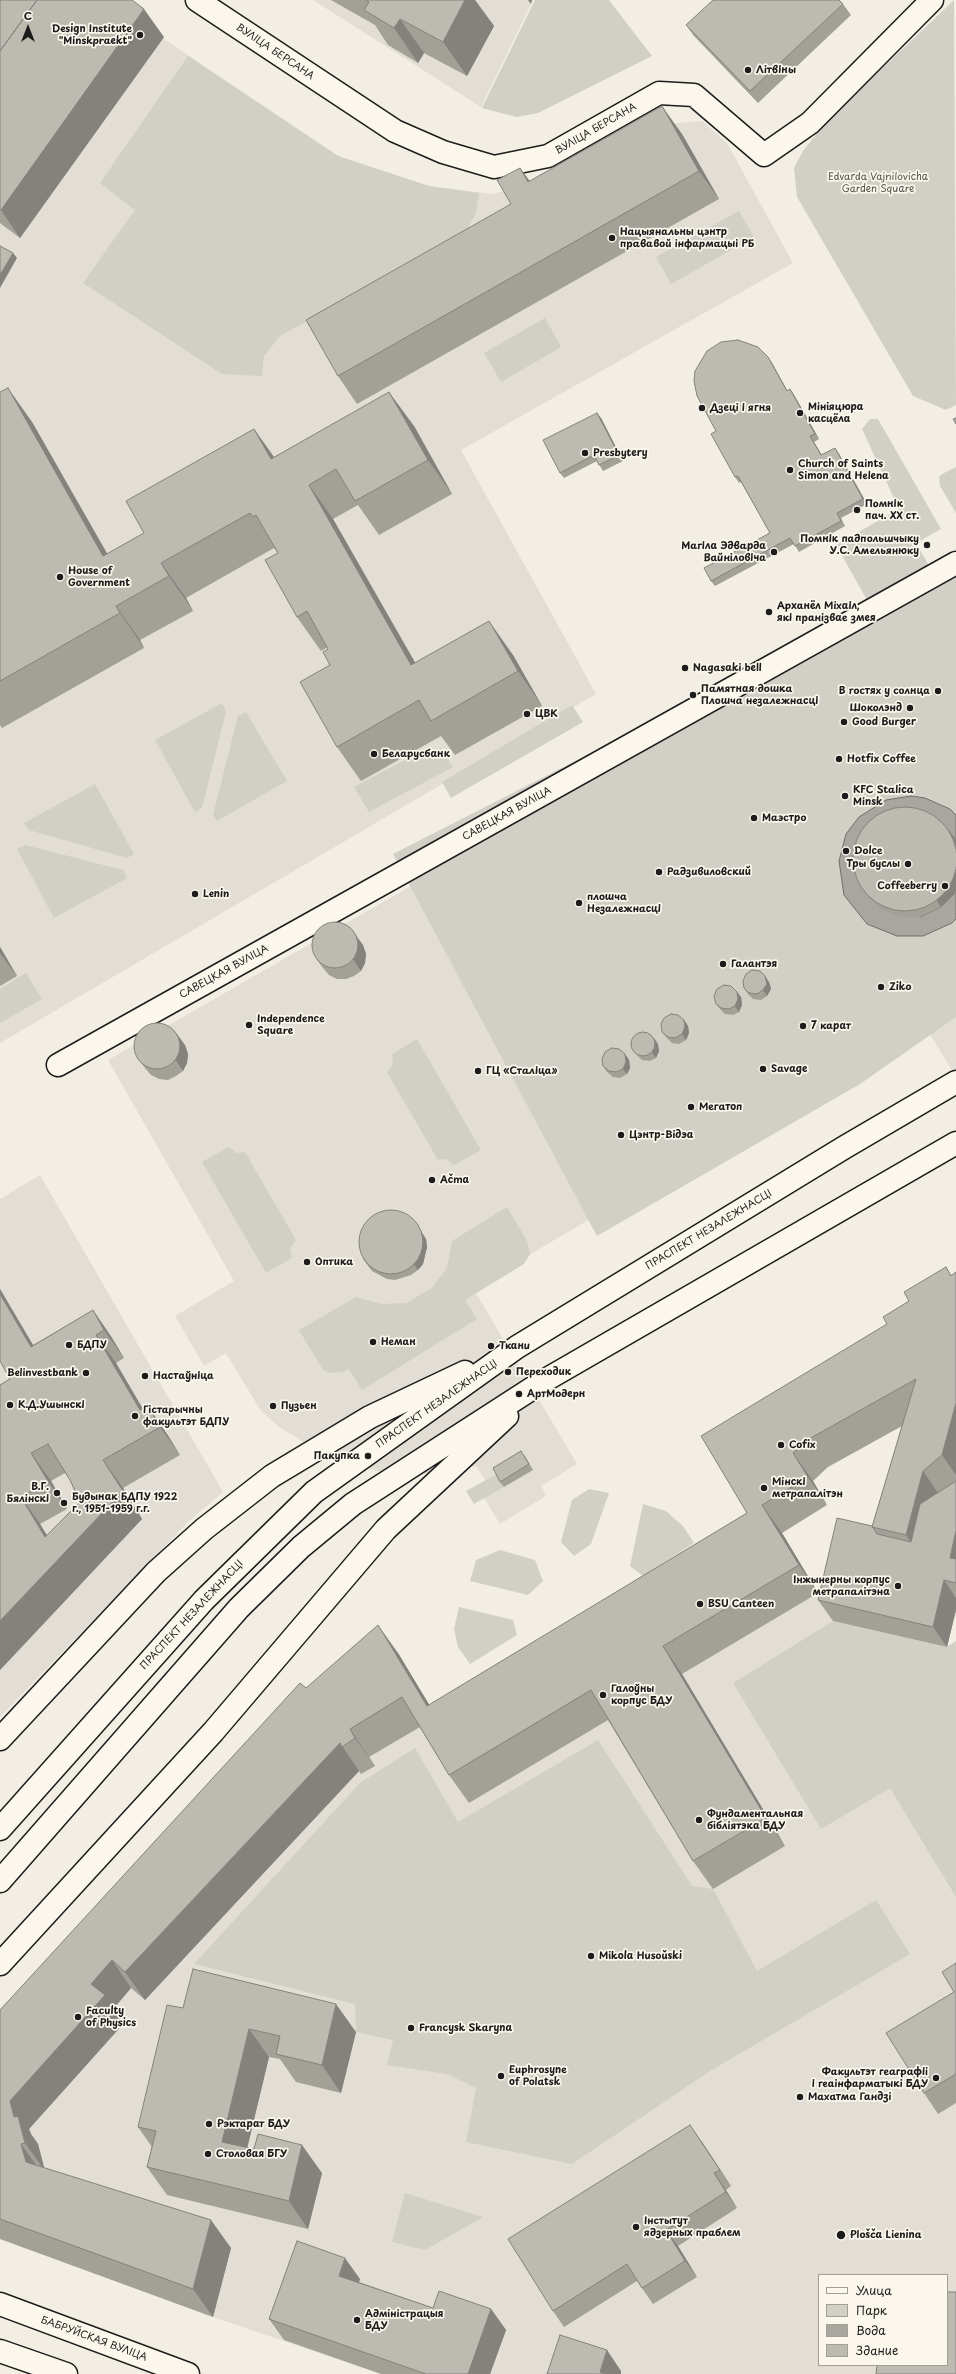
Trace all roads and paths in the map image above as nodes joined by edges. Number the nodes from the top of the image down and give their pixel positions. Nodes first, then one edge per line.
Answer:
1 (196, 0) edge
2 (932, 0) edge
3 (956, 563) edge
4 (58, 1065) dead end
5 (956, 1082) edge
6 (956, 1143) edge
7 (517, 1347) junction
8 (542, 1382) junction
9 (0, 1739) edge
10 (0, 1829) edge
11 (0, 1881) edge
12 (0, 1964) edge
13 (0, 2304) edge
14 (0, 2351) edge
15 (66, 2374) edge
16 (188, 2374) edge

1 - 2 main road, ВУЛІЦА БЕРСАНА
3 - 4 main road, САВЕЦКАЯ ВУЛІЦА
5 - 7 main road, ПРАСПЕКТ НЕЗАЛЕЖНАСЦІ
6 - 8 main road
7 - 9 main road
7 - 10 main road, ПРАСПЕКТ НЕЗАЛЕЖНАСЦІ
8 - 11 main road
8 - 12 main road
13 - 16 main road, БАБРУЙСКАЯ ВУЛІЦА
14 - 15 main road

